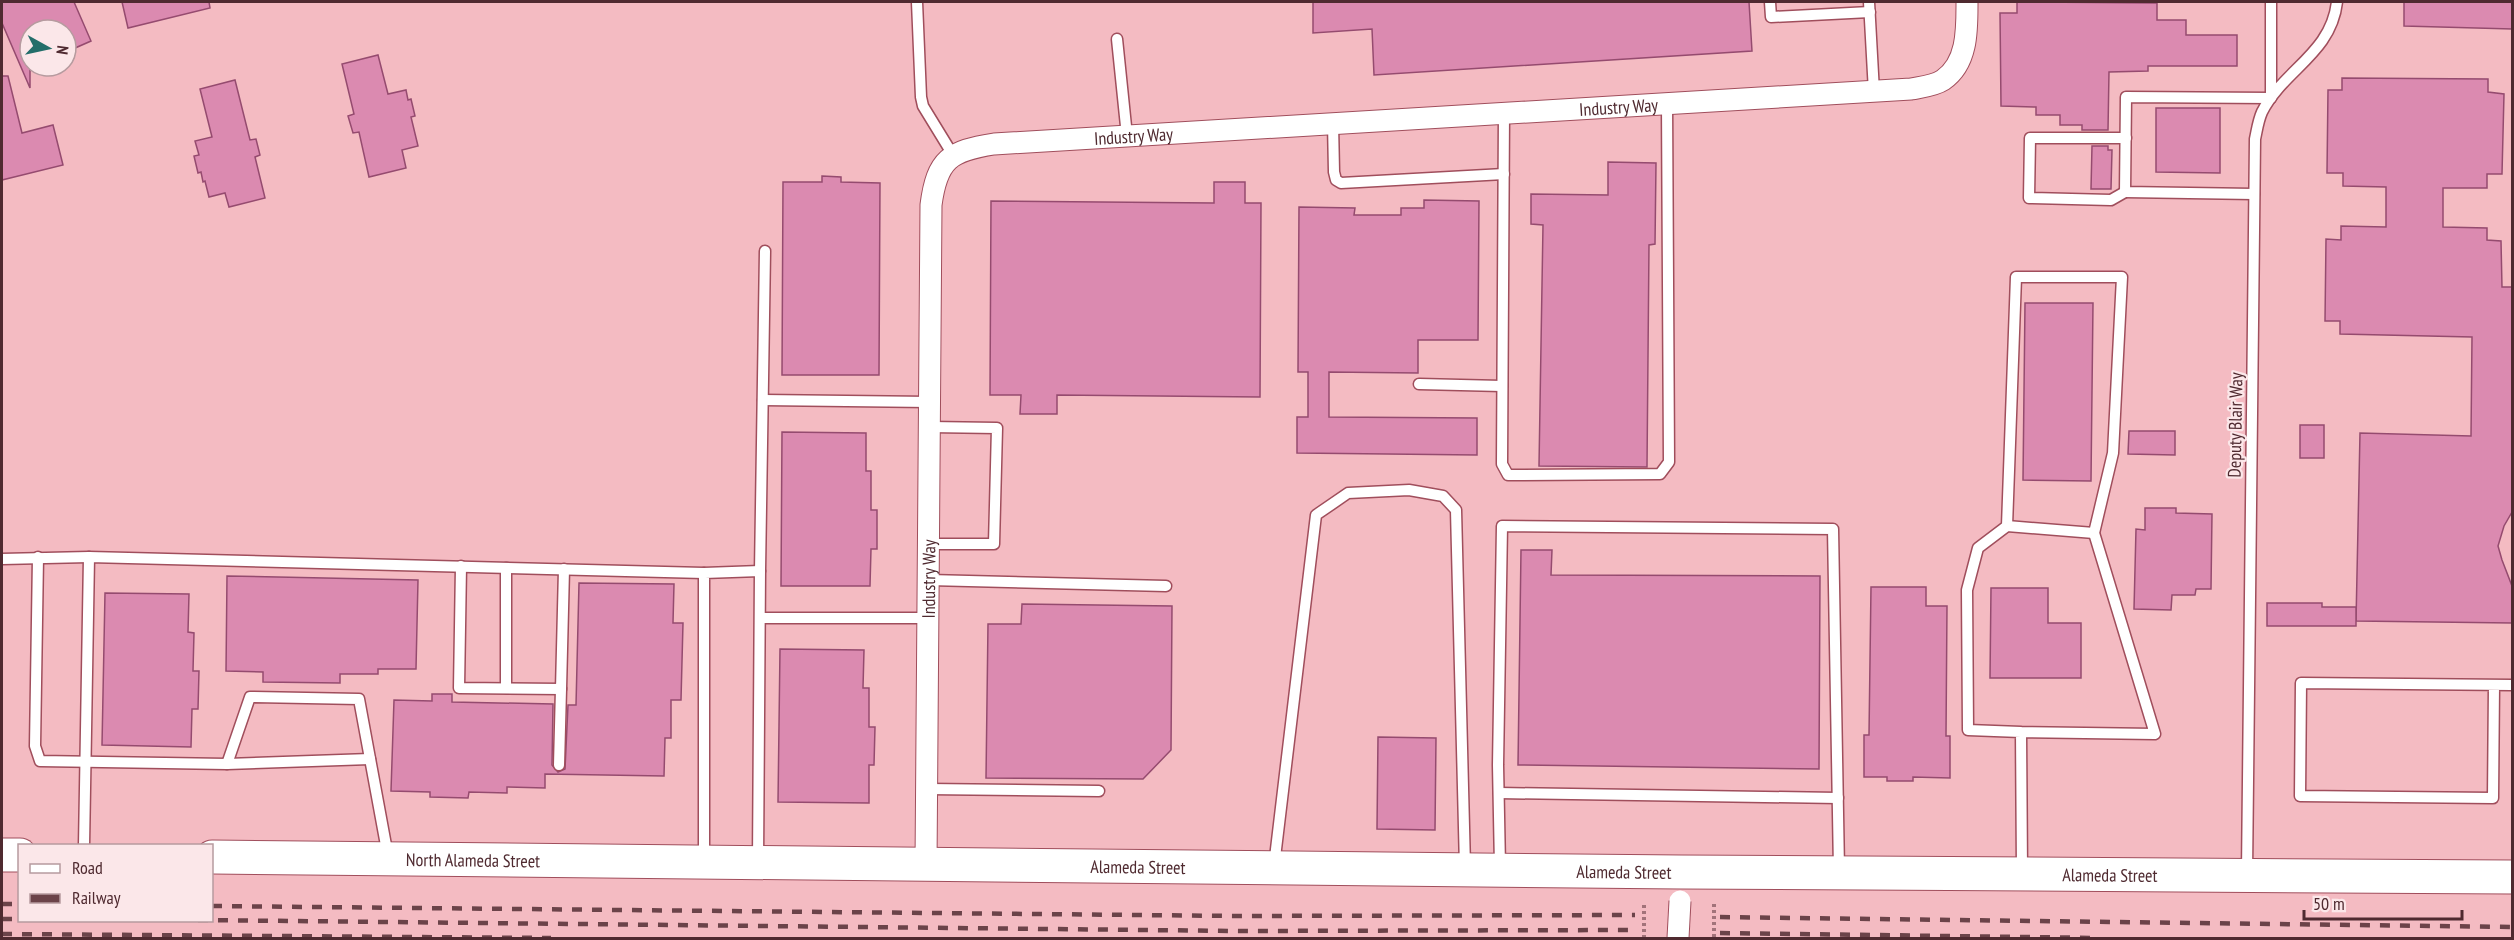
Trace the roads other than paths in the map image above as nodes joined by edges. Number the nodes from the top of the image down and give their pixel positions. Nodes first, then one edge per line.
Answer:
1 (917, 2) edge
2 (1770, 2) edge
3 (1967, 2) edge
4 (2271, 2) edge
5 (2337, 2) edge
6 (1869, 7) edge
7 (1117, 39) dead end
8 (1874, 92) junction
9 (2271, 98) junction
10 (1667, 103) junction
11 (1504, 112) junction
12 (1333, 123) junction
13 (1127, 136) junction
14 (2126, 138) junction
15 (953, 155) junction
16 (1504, 174) junction
17 (2125, 192) junction
18 (2254, 194) junction
19 (765, 251) dead end
20 (1419, 384) dead end
21 (1502, 386) junction
22 (763, 400) junction
23 (930, 402) junction
24 (930, 427) junction
25 (2007, 526) junction
26 (2094, 533) junction
27 (929, 544) junction
28 (38, 557) junction
29 (89, 557) junction
30 (2, 559) edge
31 (461, 566) junction
32 (506, 568) junction
33 (564, 569) junction
34 (760, 571) junction
35 (704, 573) junction
36 (929, 580) junction
37 (1166, 586) dead end
38 (761, 618) junction
39 (928, 618) junction
40 (2494, 685) junction
41 (2512, 686) edge
42 (506, 688) junction
43 (561, 689) junction
44 (2021, 732) junction
45 (369, 759) junction
46 (87, 763) junction
47 (227, 764) junction
48 (559, 765) dead end
49 (927, 789) junction
50 (1099, 791) dead end
51 (1498, 793) junction
52 (1838, 798) junction
53 (84, 844) edge
54 (2, 855) edge
55 (18, 855) edge
56 (213, 857) edge
57 (388, 859) junction
58 (733, 862) junction
59 (926, 865) junction
60 (1274, 868) junction
61 (1466, 870) junction
62 (1500, 870) junction
63 (1839, 873) junction
64 (2022, 874) junction
65 (2247, 875) junction
66 (2512, 877) edge
67 (1680, 887) junction
68 (1678, 939) edge

1 - 15 lane
2 - 6 lane
3 - 8 street, Industry Way
4 - 9 lane
5 - 9 lane, Deputy Blair Way
6 - 8 lane
7 - 13 lane
8 - 10 street, Industry Way
9 - 14 lane
9 - 18 lane, Deputy Blair Way
10 - 11 street, Industry Way
10 - 21 lane
11 - 12 street, Industry Way
11 - 16 lane
12 - 13 street, Industry Way
12 - 16 lane
13 - 15 street, Industry Way
14 - 17 lane
14 - 17 lane
15 - 23 street, Industry Way
16 - 21 lane
17 - 18 lane
18 - 65 lane, Deputy Blair Way
19 - 22 lane
20 - 21 lane
22 - 23 lane
22 - 34 lane
23 - 24 street, Industry Way
24 - 27 street, Industry Way
24 - 27 lane
25 - 26 lane
25 - 26 lane
25 - 44 lane
26 - 44 lane
27 - 36 street, Industry Way
28 - 29 lane
28 - 30 lane
28 - 46 lane
29 - 31 lane
29 - 46 lane
31 - 32 lane
31 - 42 lane
32 - 33 lane
32 - 42 lane
33 - 35 lane
33 - 43 lane
34 - 35 lane
34 - 38 lane
35 - 58 lane
36 - 37 lane
36 - 39 street, Industry Way
38 - 39 lane
38 - 58 lane
39 - 49 street, Industry Way
40 - 40 lane
40 - 41 lane
42 - 43 lane
43 - 48 lane
44 - 64 lane
45 - 47 lane
45 - 47 lane
45 - 57 lane
46 - 47 lane
46 - 53 lane
49 - 50 lane
49 - 59 street, Industry Way
51 - 52 lane
51 - 52 lane
51 - 62 lane
52 - 63 lane
54 - 55 main road
56 - 57 main road, North Alameda Street
57 - 58 main road, North Alameda Street
58 - 59 main road, Alameda Street
59 - 60 main road, Alameda Street
60 - 61 main road, Alameda Street
60 - 61 lane
61 - 62 main road, Alameda Street
62 - 67 main road, Alameda Street
63 - 64 main road, Alameda Street
63 - 67 main road, Alameda Street
64 - 65 main road, Alameda Street
65 - 66 main road, Alameda Street
67 - 68 street, bridge

